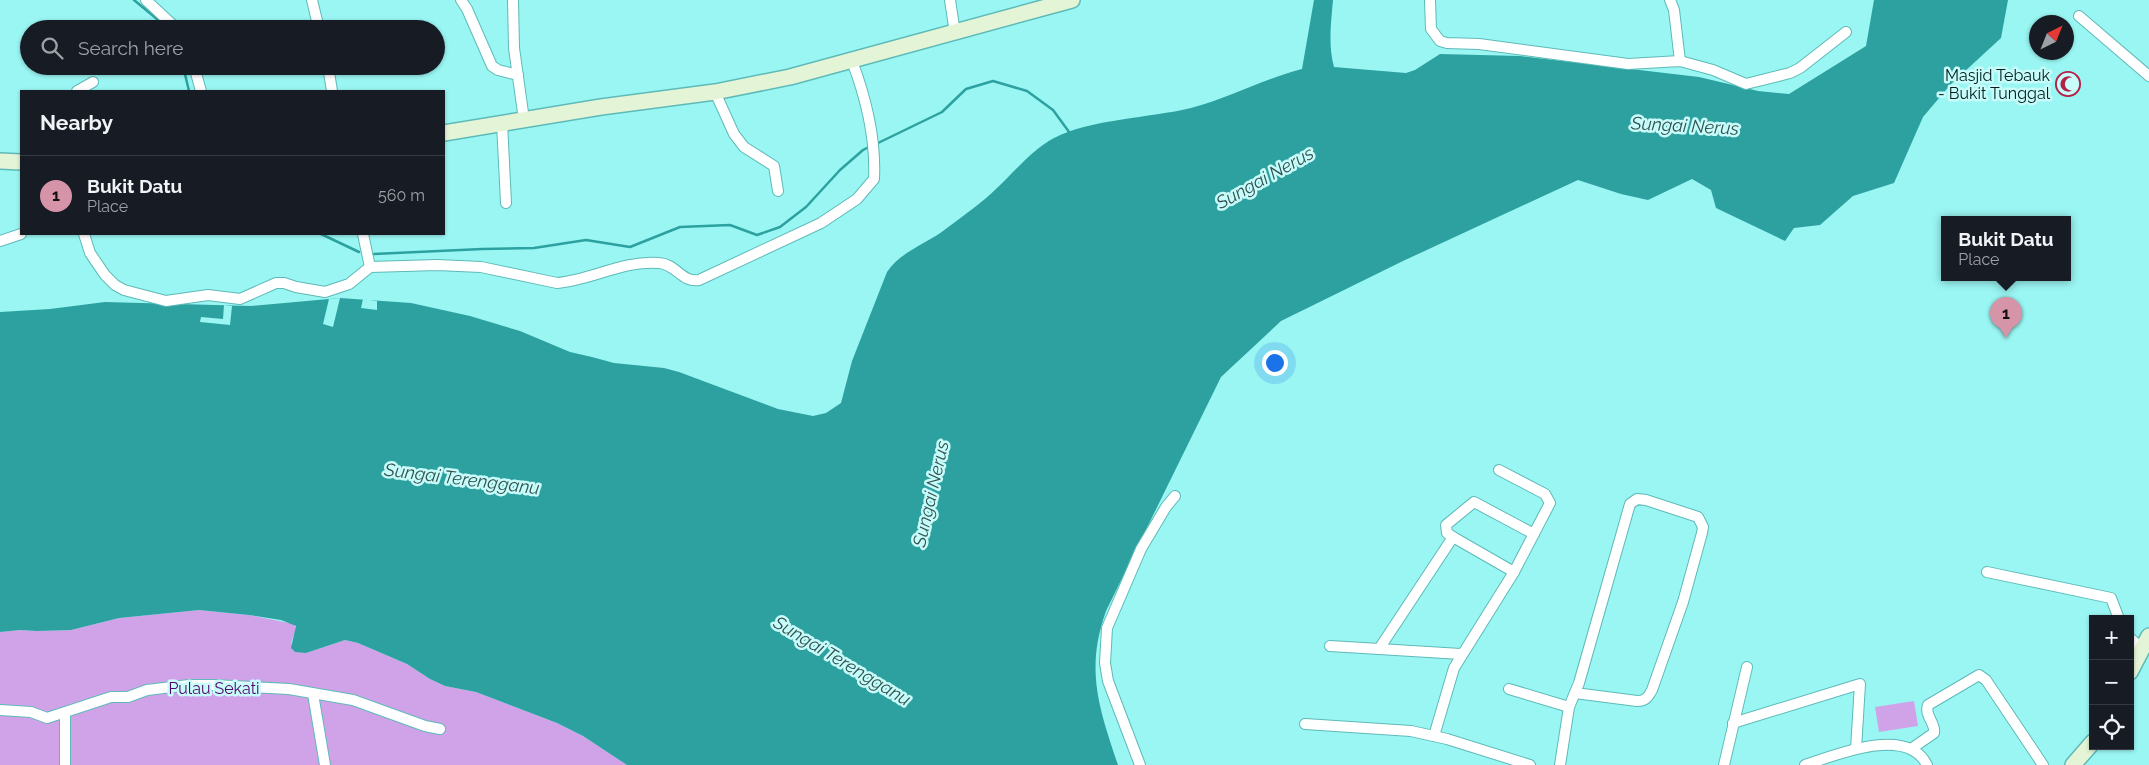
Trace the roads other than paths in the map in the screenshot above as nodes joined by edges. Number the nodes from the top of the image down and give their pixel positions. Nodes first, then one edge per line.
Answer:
1 (146, 0) edge
2 (312, 0) edge
3 (461, 0) edge
4 (513, 0) edge
5 (950, 0) edge
6 (1072, 0) edge
7 (1430, 0) edge
8 (1670, 0) edge
9 (2079, 16) dead end
10 (167, 20) edge
11 (317, 20) edge
12 (1846, 32) dead end
13 (955, 33) junction
14 (852, 61) junction
15 (1680, 61) junction
16 (197, 75) edge
17 (329, 75) edge
18 (518, 76) junction
19 (2149, 76) edge
20 (93, 82) dead end
21 (79, 90) edge
22 (201, 90) edge
23 (332, 90) edge
24 (715, 92) junction
25 (524, 120) junction
26 (502, 123) junction
27 (445, 134) edge
28 (0, 160) edge
29 (20, 162) edge
30 (778, 191) dead end
31 (506, 203) dead end
32 (20, 234) edge
33 (84, 235) edge
34 (363, 235) edge
35 (0, 241) edge
36 (370, 267) junction
37 (1499, 470) dead end
38 (1175, 496) dead end
39 (1534, 534) junction
40 (1452, 537) junction
41 (1514, 572) junction
42 (1987, 572) dead end
43 (2117, 615) edge
44 (2146, 642) edge
45 (1330, 646) dead end
46 (1379, 649) junction
47 (1462, 654) junction
48 (2134, 664) edge
49 (1747, 667) dead end
50 (1510, 689) dead end
51 (1575, 693) junction
52 (313, 694) junction
53 (1569, 707) junction
54 (0, 710) edge
55 (65, 713) junction
56 (1733, 723) junction
57 (1304, 724) dead end
58 (440, 729) dead end
59 (1434, 736) junction
60 (2089, 747) edge
61 (1856, 748) junction
62 (1911, 749) junction
63 (64, 765) edge
64 (325, 765) edge
65 (1140, 765) edge
66 (1530, 765) edge
67 (1560, 765) edge
68 (1724, 765) edge
69 (1805, 765) edge
70 (1927, 765) edge
71 (2043, 765) edge
72 (2074, 765) edge

1 - 10 street
2 - 11 street
3 - 18 street
4 - 18 street
5 - 13 street
6 - 13 street
7 - 15 street
8 - 15 street
9 - 19 street
12 - 15 street
13 - 14 street
14 - 24 street
14 - 36 street
16 - 22 street
17 - 23 street
18 - 25 street
20 - 21 street
24 - 25 street
24 - 30 street
25 - 26 street
26 - 27 street
26 - 31 street
28 - 29 street
32 - 35 street
33 - 36 street
34 - 36 street
37 - 39 street
38 - 65 street
39 - 40 street
39 - 41 street
40 - 41 street
40 - 46 street
41 - 47 street
42 - 43 street
44 - 48 street
45 - 46 street
46 - 47 street
47 - 59 street
49 - 56 street
50 - 53 street
51 - 51 street
51 - 53 street
52 - 55 street
52 - 58 street
52 - 64 street
53 - 67 street
54 - 55 street
55 - 63 street
56 - 61 street
56 - 68 street
57 - 59 street
59 - 66 street
60 - 72 street
61 - 62 street
61 - 69 street
62 - 70 street
62 - 71 street

